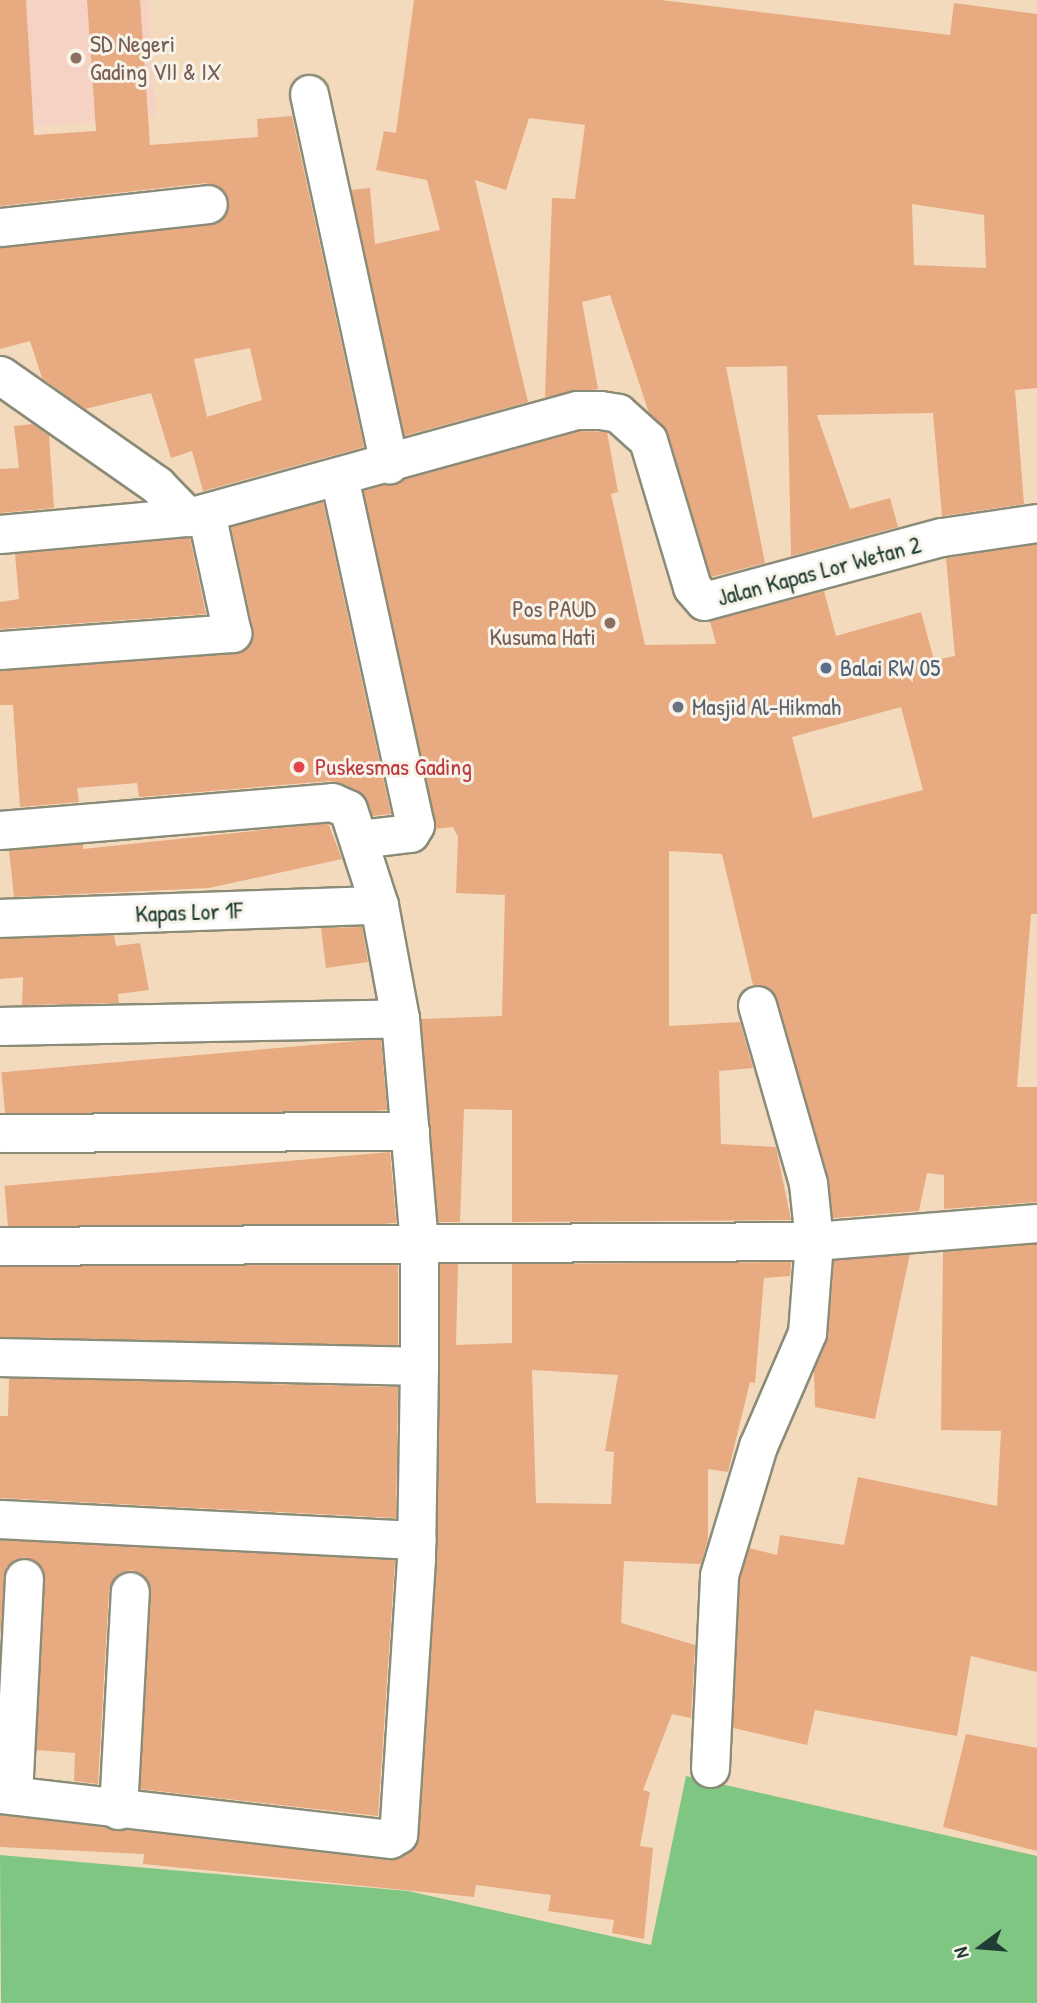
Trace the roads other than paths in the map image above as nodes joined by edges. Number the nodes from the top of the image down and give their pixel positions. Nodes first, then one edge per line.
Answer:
1 (309, 94) dead end
2 (208, 204) dead end
3 (0, 227) edge
4 (0, 376) edge
5 (389, 464) junction
6 (338, 477) junction
7 (197, 515) junction
8 (1037, 523) edge
9 (0, 534) edge
10 (0, 650) edge
11 (0, 830) edge
12 (360, 839) junction
13 (379, 905) junction
14 (0, 918) edge
15 (757, 1005) dead end
16 (400, 1017) junction
17 (0, 1026) edge
18 (410, 1130) junction
19 (0, 1133) edge
20 (1037, 1223) edge
21 (814, 1241) junction
22 (0, 1246) edge
23 (419, 1247) junction
24 (0, 1357) edge
25 (419, 1366) junction
26 (0, 1519) edge
27 (416, 1540) junction
28 (24, 1578) dead end
29 (130, 1591) dead end
30 (710, 1768) dead end
31 (6, 1794) edge
32 (118, 1811) junction

1 - 5 street
2 - 3 street
4 - 7 street
5 - 6 street
5 - 8 street, Jalan Kapas Lor Wetan 2
6 - 7 street
6 - 12 street
7 - 9 street
7 - 10 street
11 - 12 street
12 - 13 street
13 - 14 street, Kapas Lor 1F
13 - 16 street
15 - 21 street
16 - 17 street
16 - 18 street
18 - 19 street
18 - 23 street
20 - 21 street
21 - 23 street
21 - 30 street
22 - 23 street
23 - 25 street
24 - 25 street
25 - 27 street
26 - 27 street
27 - 32 street
28 - 31 street
29 - 32 street
31 - 32 street

